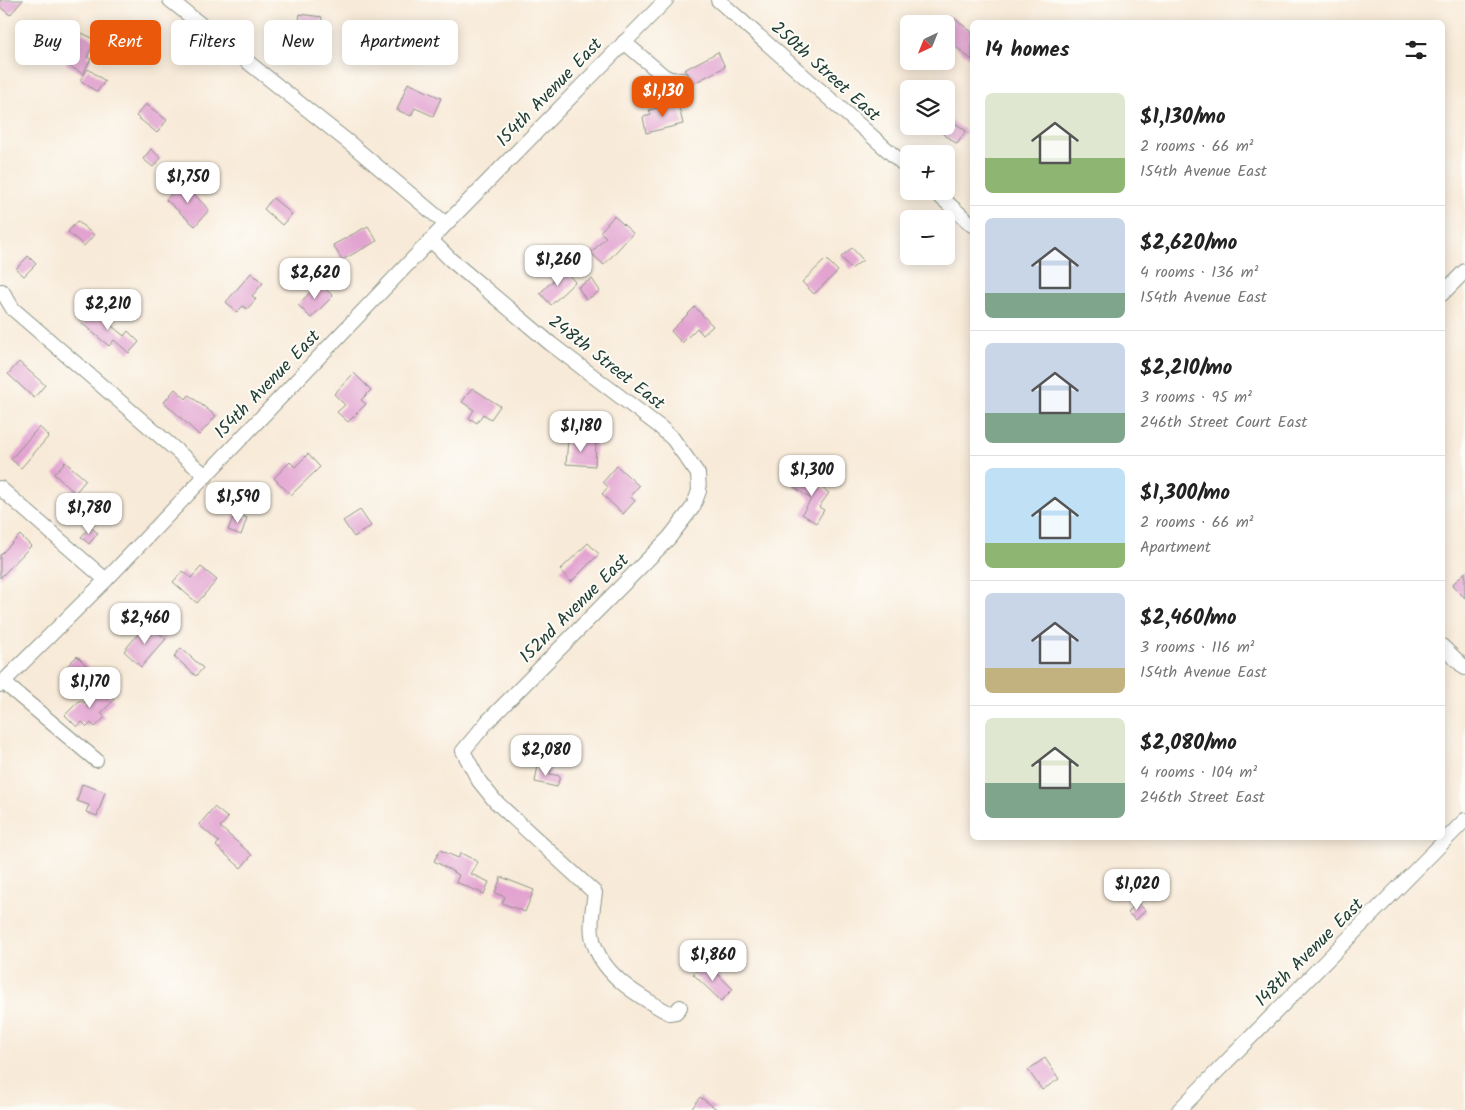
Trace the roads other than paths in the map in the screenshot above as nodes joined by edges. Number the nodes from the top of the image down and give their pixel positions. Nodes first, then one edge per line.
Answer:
1 (170, 0) edge
2 (666, 0) edge
3 (718, 0) edge
4 (624, 42) junction
5 (682, 80) dead end
6 (900, 161) edge
7 (944, 200) edge
8 (970, 223) edge
9 (446, 224) junction
10 (432, 241) junction
11 (1465, 271) edge
12 (2, 291) dead end
13 (1445, 291) edge
14 (206, 476) junction
15 (700, 484) joint
16 (0, 488) edge
17 (106, 580) junction
18 (1445, 649) edge
19 (1465, 668) edge
20 (1, 684) edge
21 (96, 760) dead end
22 (1465, 820) edge
23 (680, 1007) dead end
24 (1179, 1110) edge

1 - 9 street
2 - 4 street, 154th Avenue East
3 - 6 street, 250th Street East
4 - 5 street
4 - 9 street, 154th Avenue East
7 - 8 street
9 - 10 street, 154th Avenue East
10 - 14 street, 154th Avenue East
10 - 15 street, 248th Street East
11 - 13 street
12 - 14 street
14 - 17 street, 154th Avenue East
15 - 23 street, 152nd Avenue East
16 - 17 street
17 - 20 street, 154th Avenue East
18 - 19 street
20 - 21 street
22 - 24 street, 148th Avenue East

